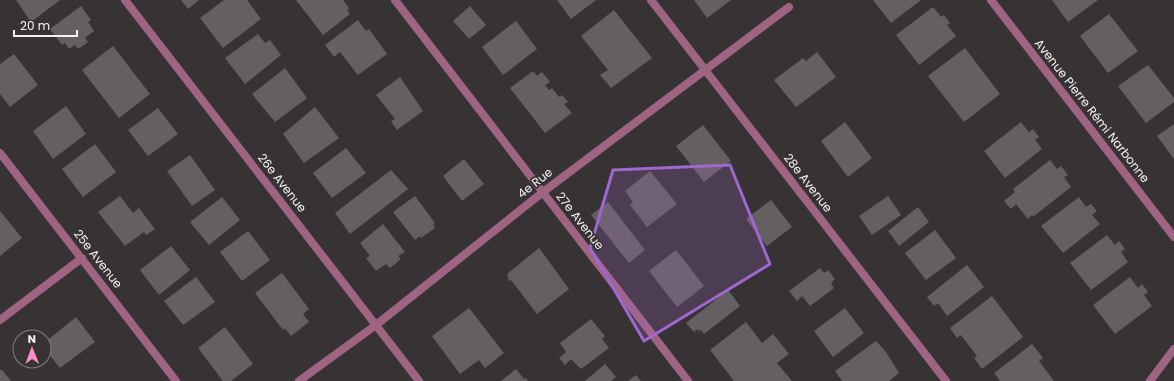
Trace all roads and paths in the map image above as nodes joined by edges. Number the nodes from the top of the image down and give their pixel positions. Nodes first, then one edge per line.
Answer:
1 (125, 0) edge
2 (395, 0) edge
3 (652, 0) edge
4 (991, 0) edge
5 (789, 7) dead end
6 (706, 71) junction
7 (0, 153) edge
8 (543, 192) junction
9 (1174, 237) edge
10 (82, 258) junction
11 (0, 320) edge
12 (376, 325) junction
13 (1174, 349) edge
14 (176, 381) edge
15 (299, 381) edge
16 (419, 381) edge
17 (688, 381) edge
18 (946, 381) edge
19 (1150, 381) edge

1 - 12 street, 26e Avenue
2 - 8 street, 27e Avenue
3 - 6 street, 28e Avenue
4 - 9 street, Avenue Pierre Rémi Narbonne
5 - 6 street, 4e Rue
6 - 8 street, 4e Rue
6 - 18 street, 28e Avenue
7 - 10 street, 25e Avenue
8 - 12 street, 4e Rue
8 - 17 street, 27e Avenue
10 - 11 street
10 - 14 street, 25e Avenue
12 - 15 street, 4e Rue
12 - 16 street, 26e Avenue
13 - 19 street

